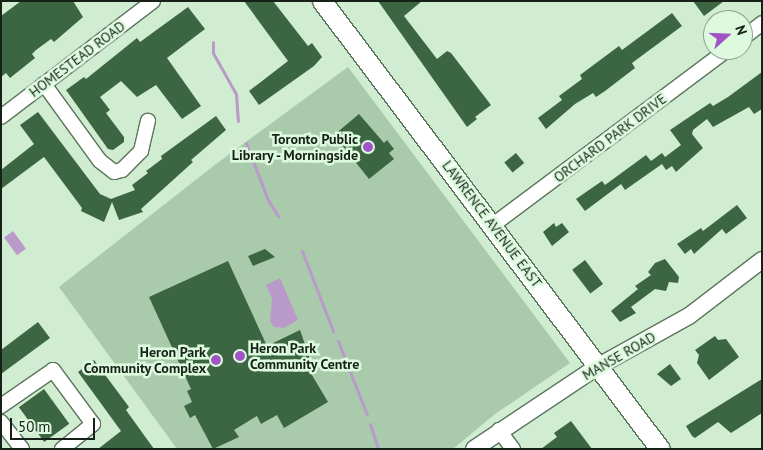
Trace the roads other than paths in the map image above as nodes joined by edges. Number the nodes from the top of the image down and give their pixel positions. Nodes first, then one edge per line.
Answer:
1 (154, 1) edge
2 (322, 1) edge
3 (713, 60) edge
4 (44, 84) junction
5 (1, 116) edge
6 (148, 121) dead end
7 (493, 225) junction
8 (762, 260) edge
9 (597, 368) junction
10 (1, 406) edge
11 (1, 422) edge
12 (500, 430) junction
13 (22, 449) edge
14 (62, 449) edge
15 (474, 449) edge
16 (513, 449) edge
17 (660, 449) edge

1 - 4 street, HOMESTEAD ROAD
2 - 7 main road, LAWRENCE AVENUE EAST
3 - 7 street, ORCHARD PARK DRIVE
4 - 5 street, HOMESTEAD ROAD
4 - 6 street
7 - 9 main road, LAWRENCE AVENUE EAST
8 - 9 street, MANSE ROAD
9 - 12 street, MANSE ROAD
9 - 17 main road, LAWRENCE AVENUE EAST
10 - 14 street
11 - 13 street
12 - 15 street, MANSE ROAD
12 - 16 street

